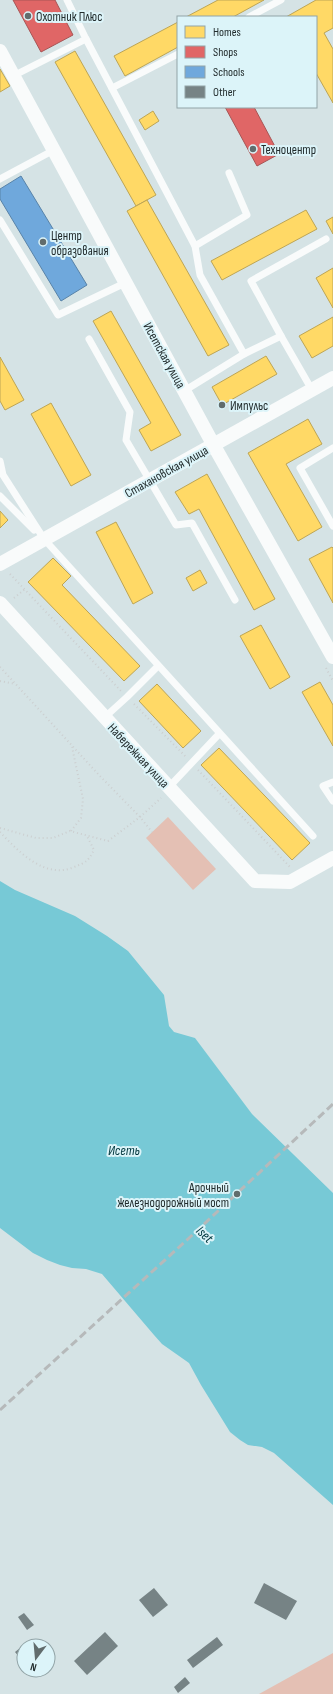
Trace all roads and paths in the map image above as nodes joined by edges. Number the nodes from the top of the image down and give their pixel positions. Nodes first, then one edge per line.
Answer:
1 (67, 0) edge
2 (282, 0) edge
3 (251, 16) edge
4 (86, 40) junction
5 (0, 51) edge
6 (177, 55) edge
7 (13, 76) junction
8 (112, 88) junction
9 (54, 150) junction
10 (229, 173) dead end
11 (0, 179) edge
12 (0, 220) edge
13 (326, 239) dead end
14 (195, 246) junction
15 (126, 283) junction
16 (281, 336) junction
17 (89, 339) dead end
18 (244, 354) junction
19 (333, 378) edge
20 (312, 390) junction
21 (184, 391) junction
22 (213, 444) junction
23 (333, 448) edge
24 (0, 461) edge
25 (150, 480) junction
26 (0, 496) edge
27 (333, 524) edge
28 (44, 539) junction
29 (0, 564) edge
30 (235, 600) dead end
31 (0, 603) edge
32 (333, 657) edge
33 (158, 666) junction
34 (0, 667) edge
35 (0, 681) edge
36 (17, 685) junction
37 (127, 697) junction
38 (105, 717) junction
39 (219, 734) junction
40 (72, 745) junction
41 (192, 763) junction
42 (333, 782) edge
43 (170, 788) junction
44 (333, 801) edge
45 (140, 817) junction
46 (0, 828) edge
47 (70, 831) junction
48 (0, 832) edge
49 (152, 832) dead end
50 (87, 836) junction
51 (313, 836) dead end
52 (333, 858) edge
53 (291, 876) junction

1 - 4 lane
2 - 3 lane
4 - 7 lane
4 - 8 lane
5 - 7 street, Исетская улица
6 - 8 lane
7 - 9 street, Исетская улица
8 - 14 lane
9 - 11 lane
9 - 15 street, Исетская улица
10 - 14 lane
12 - 15 lane
13 - 16 lane
14 - 18 lane
15 - 21 street, Исетская улица
16 - 18 lane
16 - 20 lane
17 - 25 lane
18 - 21 lane
19 - 20 street, Стахановская улица
20 - 22 street, Стахановская улица
21 - 22 street, Исетская улица
22 - 25 street, Стахановская улица
22 - 32 street, Исетская улица
23 - 27 lane
24 - 28 lane
25 - 28 street, Стахановская улица
25 - 30 lane
26 - 28 lane
28 - 29 street, Стахановская улица
28 - 33 lane
29 - 37 path
31 - 38 street, Набережная улица
33 - 37 lane
33 - 39 lane
34 - 36 path
35 - 36 path
36 - 40 path
37 - 38 lane
37 - 41 path
38 - 43 street, Набережная улица
39 - 41 lane
39 - 51 lane
40 - 45 path
40 - 47 path
41 - 43 lane
41 - 53 path
42 - 44 lane
43 - 45 path
43 - 53 street, Набережная улица
45 - 49 path
45 - 50 path
46 - 47 path
47 - 50 path
48 - 50 path
52 - 53 street

